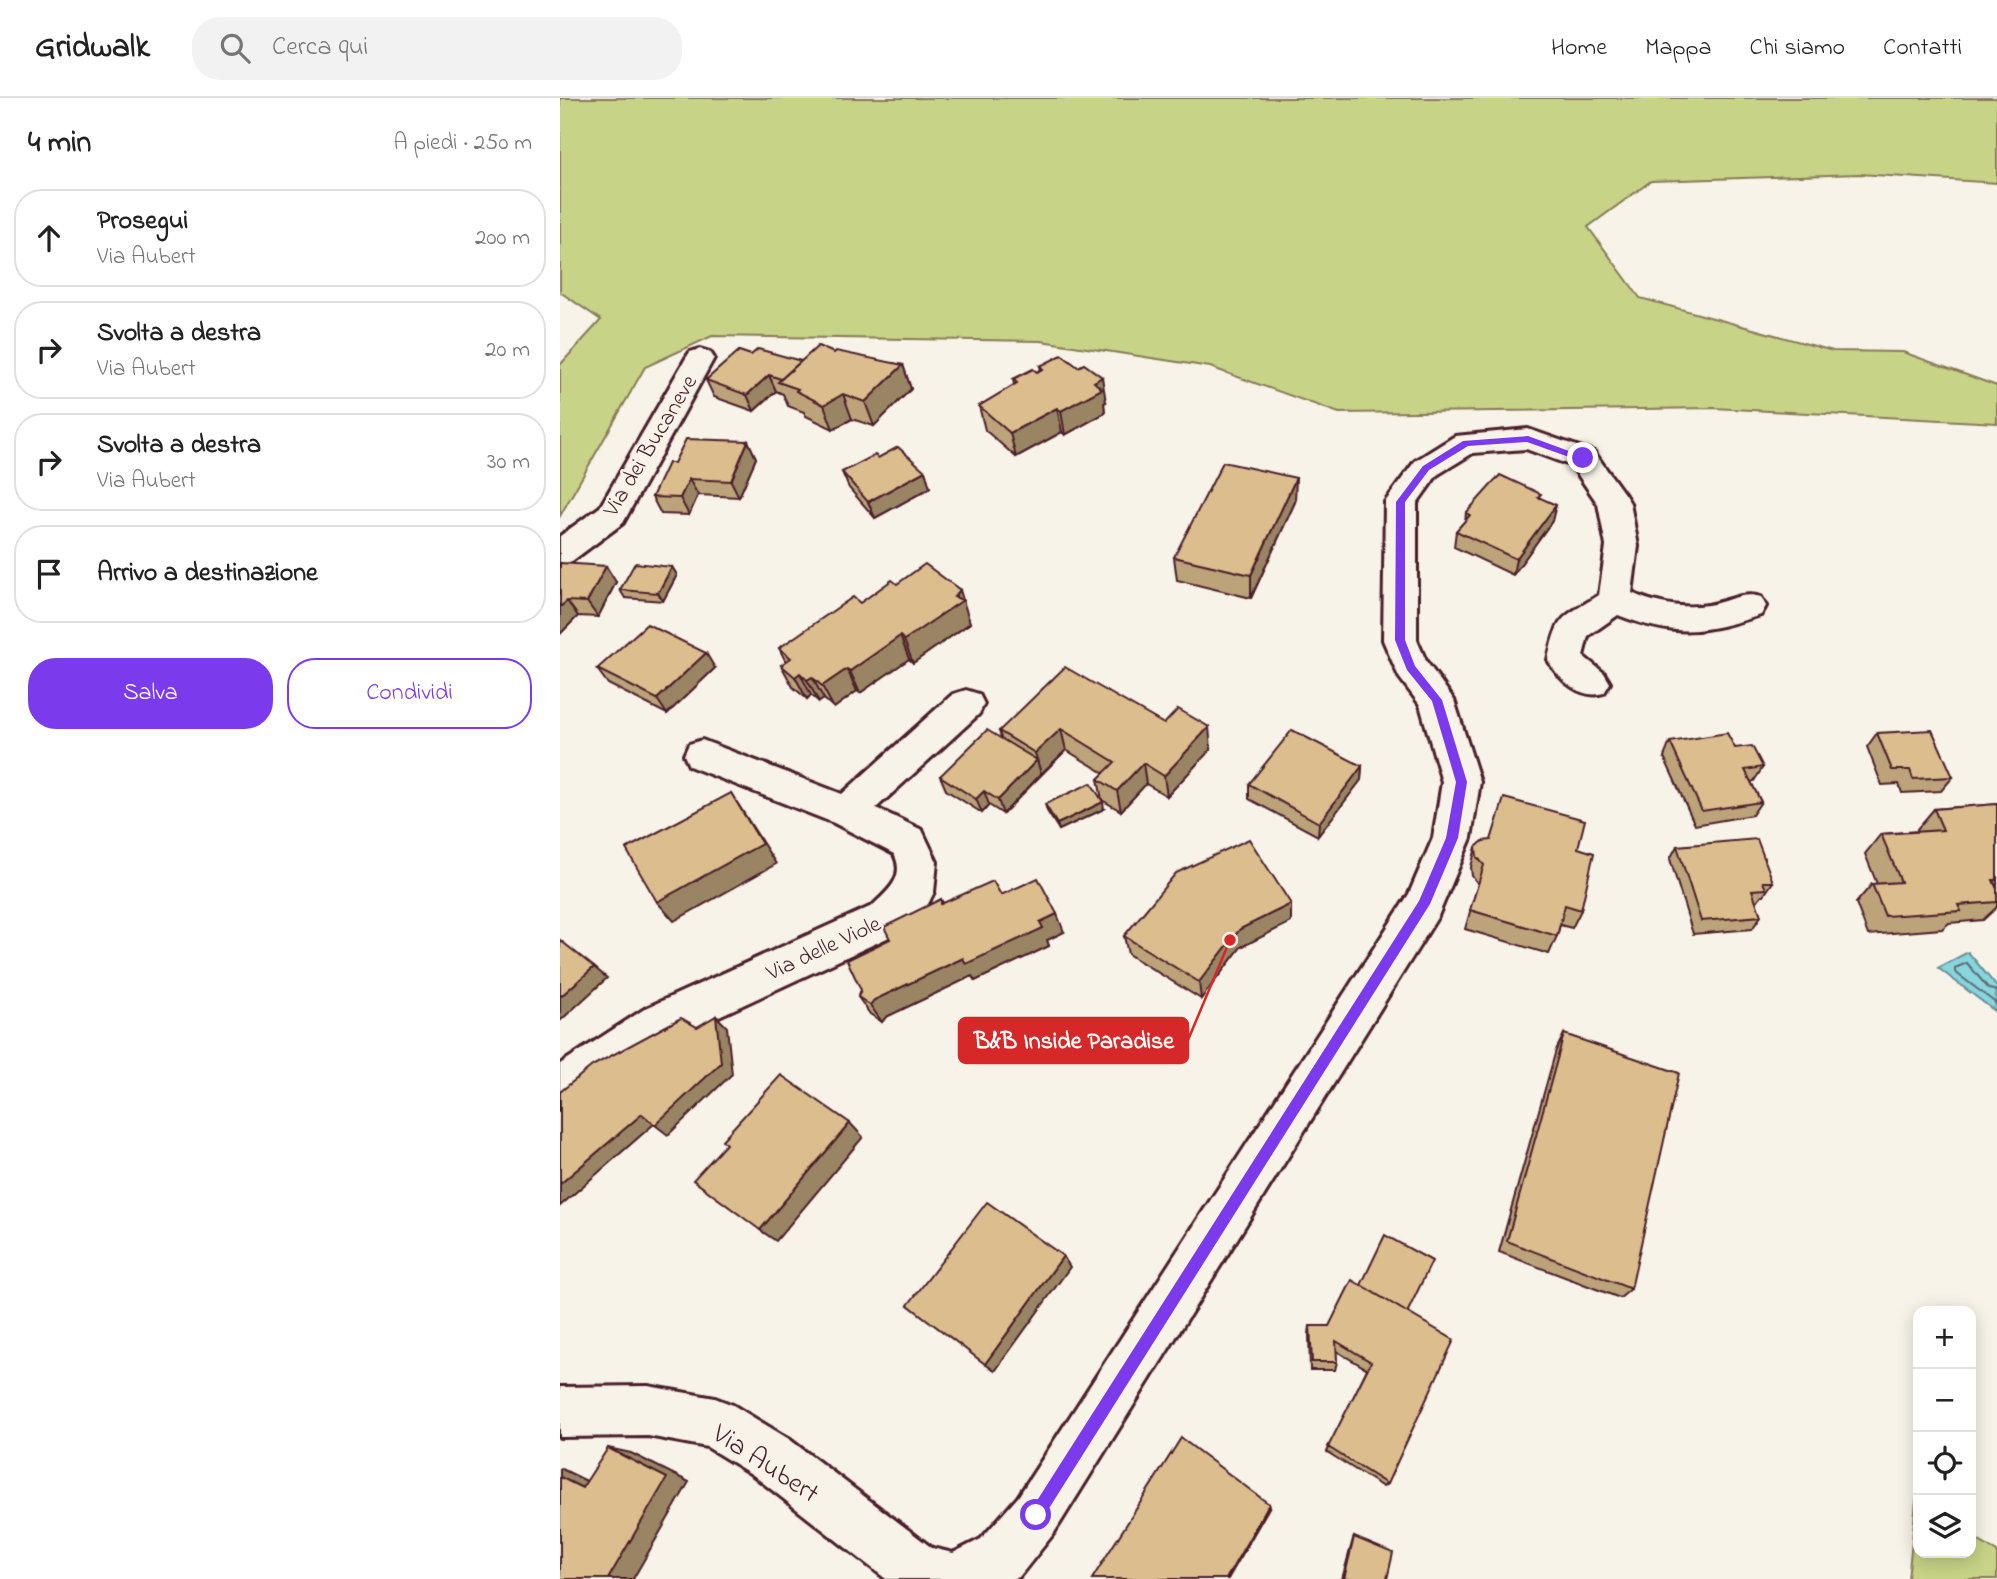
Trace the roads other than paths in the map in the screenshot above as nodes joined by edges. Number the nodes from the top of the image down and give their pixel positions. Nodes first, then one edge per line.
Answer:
1 (700, 358) dead end
2 (560, 553) edge
3 (1616, 600) junction
4 (1749, 606) dead end
5 (1592, 683) dead end
6 (966, 704) dead end
7 (702, 755) dead end
8 (847, 812) junction
9 (560, 1089) edge
10 (560, 1412) edge
11 (951, 1579) edge
12 (958, 1579) edge

1 - 2 street, Via dei Bucaneve
3 - 4 street
3 - 5 street
3 - 12 street
6 - 8 street
7 - 8 street, Via delle Viole
8 - 9 street, Via delle Viole
10 - 11 street, Via Aubert

